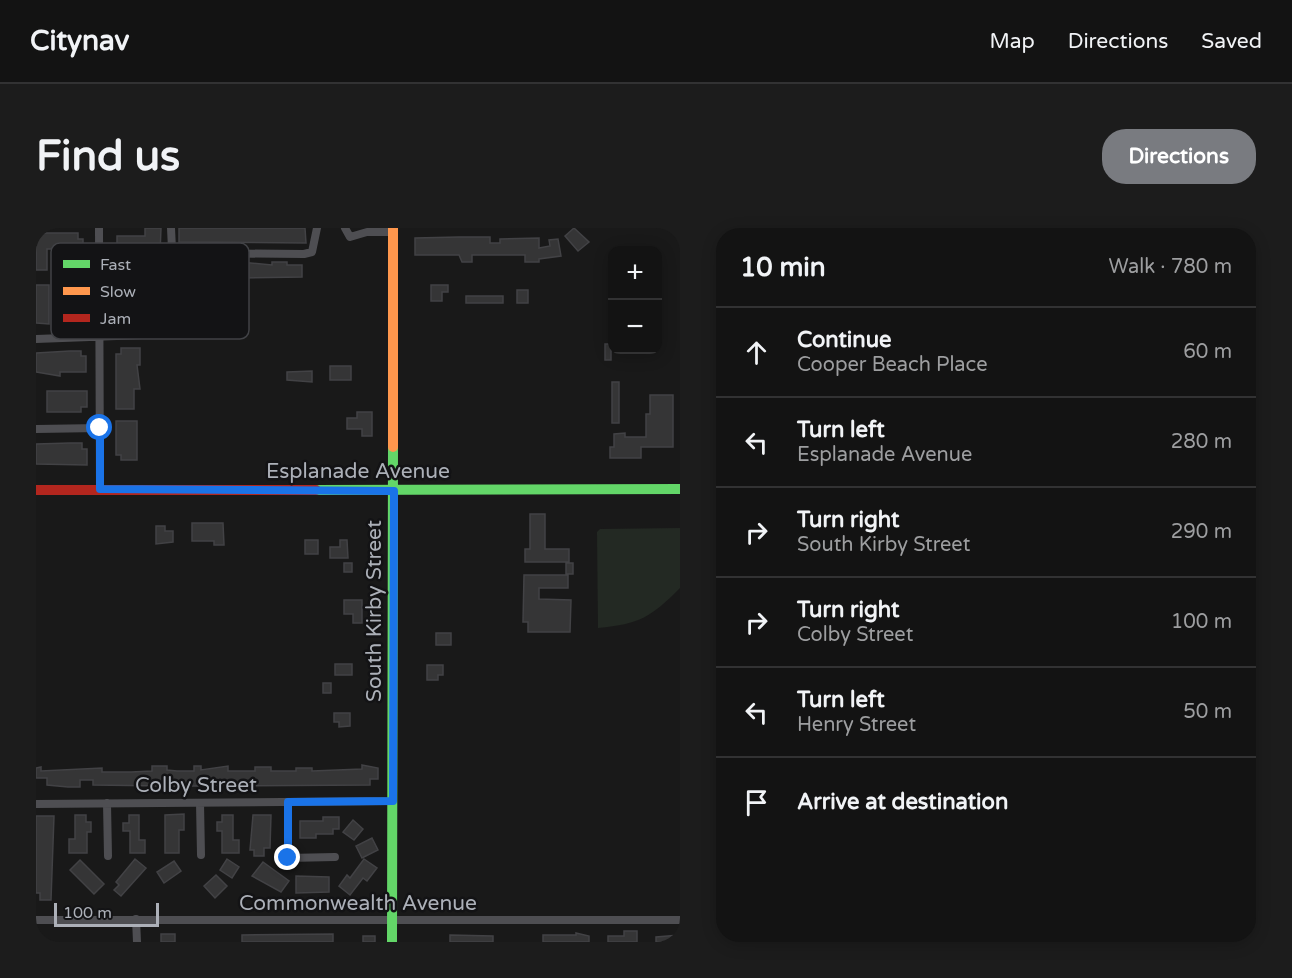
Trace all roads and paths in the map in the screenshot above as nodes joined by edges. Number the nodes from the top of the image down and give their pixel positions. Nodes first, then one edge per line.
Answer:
1 (317, 228) edge
2 (345, 228) edge
3 (393, 230) edge
4 (249, 254) edge
5 (51, 338) edge
6 (36, 339) edge
7 (99, 339) edge
8 (100, 428) junction
9 (36, 429) edge
10 (100, 489) junction
11 (680, 489) edge
12 (36, 490) edge
13 (394, 491) junction
14 (393, 801) junction
15 (288, 802) junction
16 (107, 803) junction
17 (200, 803) junction
18 (36, 804) edge
19 (201, 855) dead end
20 (108, 856) dead end
21 (335, 857) dead end
22 (136, 919) junction
23 (36, 920) edge
24 (680, 920) edge
25 (392, 922) junction
26 (137, 942) edge
27 (392, 942) edge

1 - 4 street
2 - 3 street
3 - 13 street, South Kirby Street
5 - 6 street
7 - 8 street
8 - 9 street
8 - 10 street
10 - 12 street, Esplanade Avenue
10 - 13 street, Esplanade Avenue
11 - 13 street, Esplanade Avenue
13 - 14 street, South Kirby Street
14 - 15 street, Colby Street
14 - 25 street, South Kirby Street
15 - 17 street, Colby Street
15 - 21 street
16 - 17 street, Colby Street
16 - 18 street, Colby Street
16 - 20 street
17 - 19 street
22 - 23 street, Commonwealth Avenue
22 - 25 street, Commonwealth Avenue
22 - 26 street
24 - 25 street, Commonwealth Avenue
25 - 27 street, South Kirby Street

